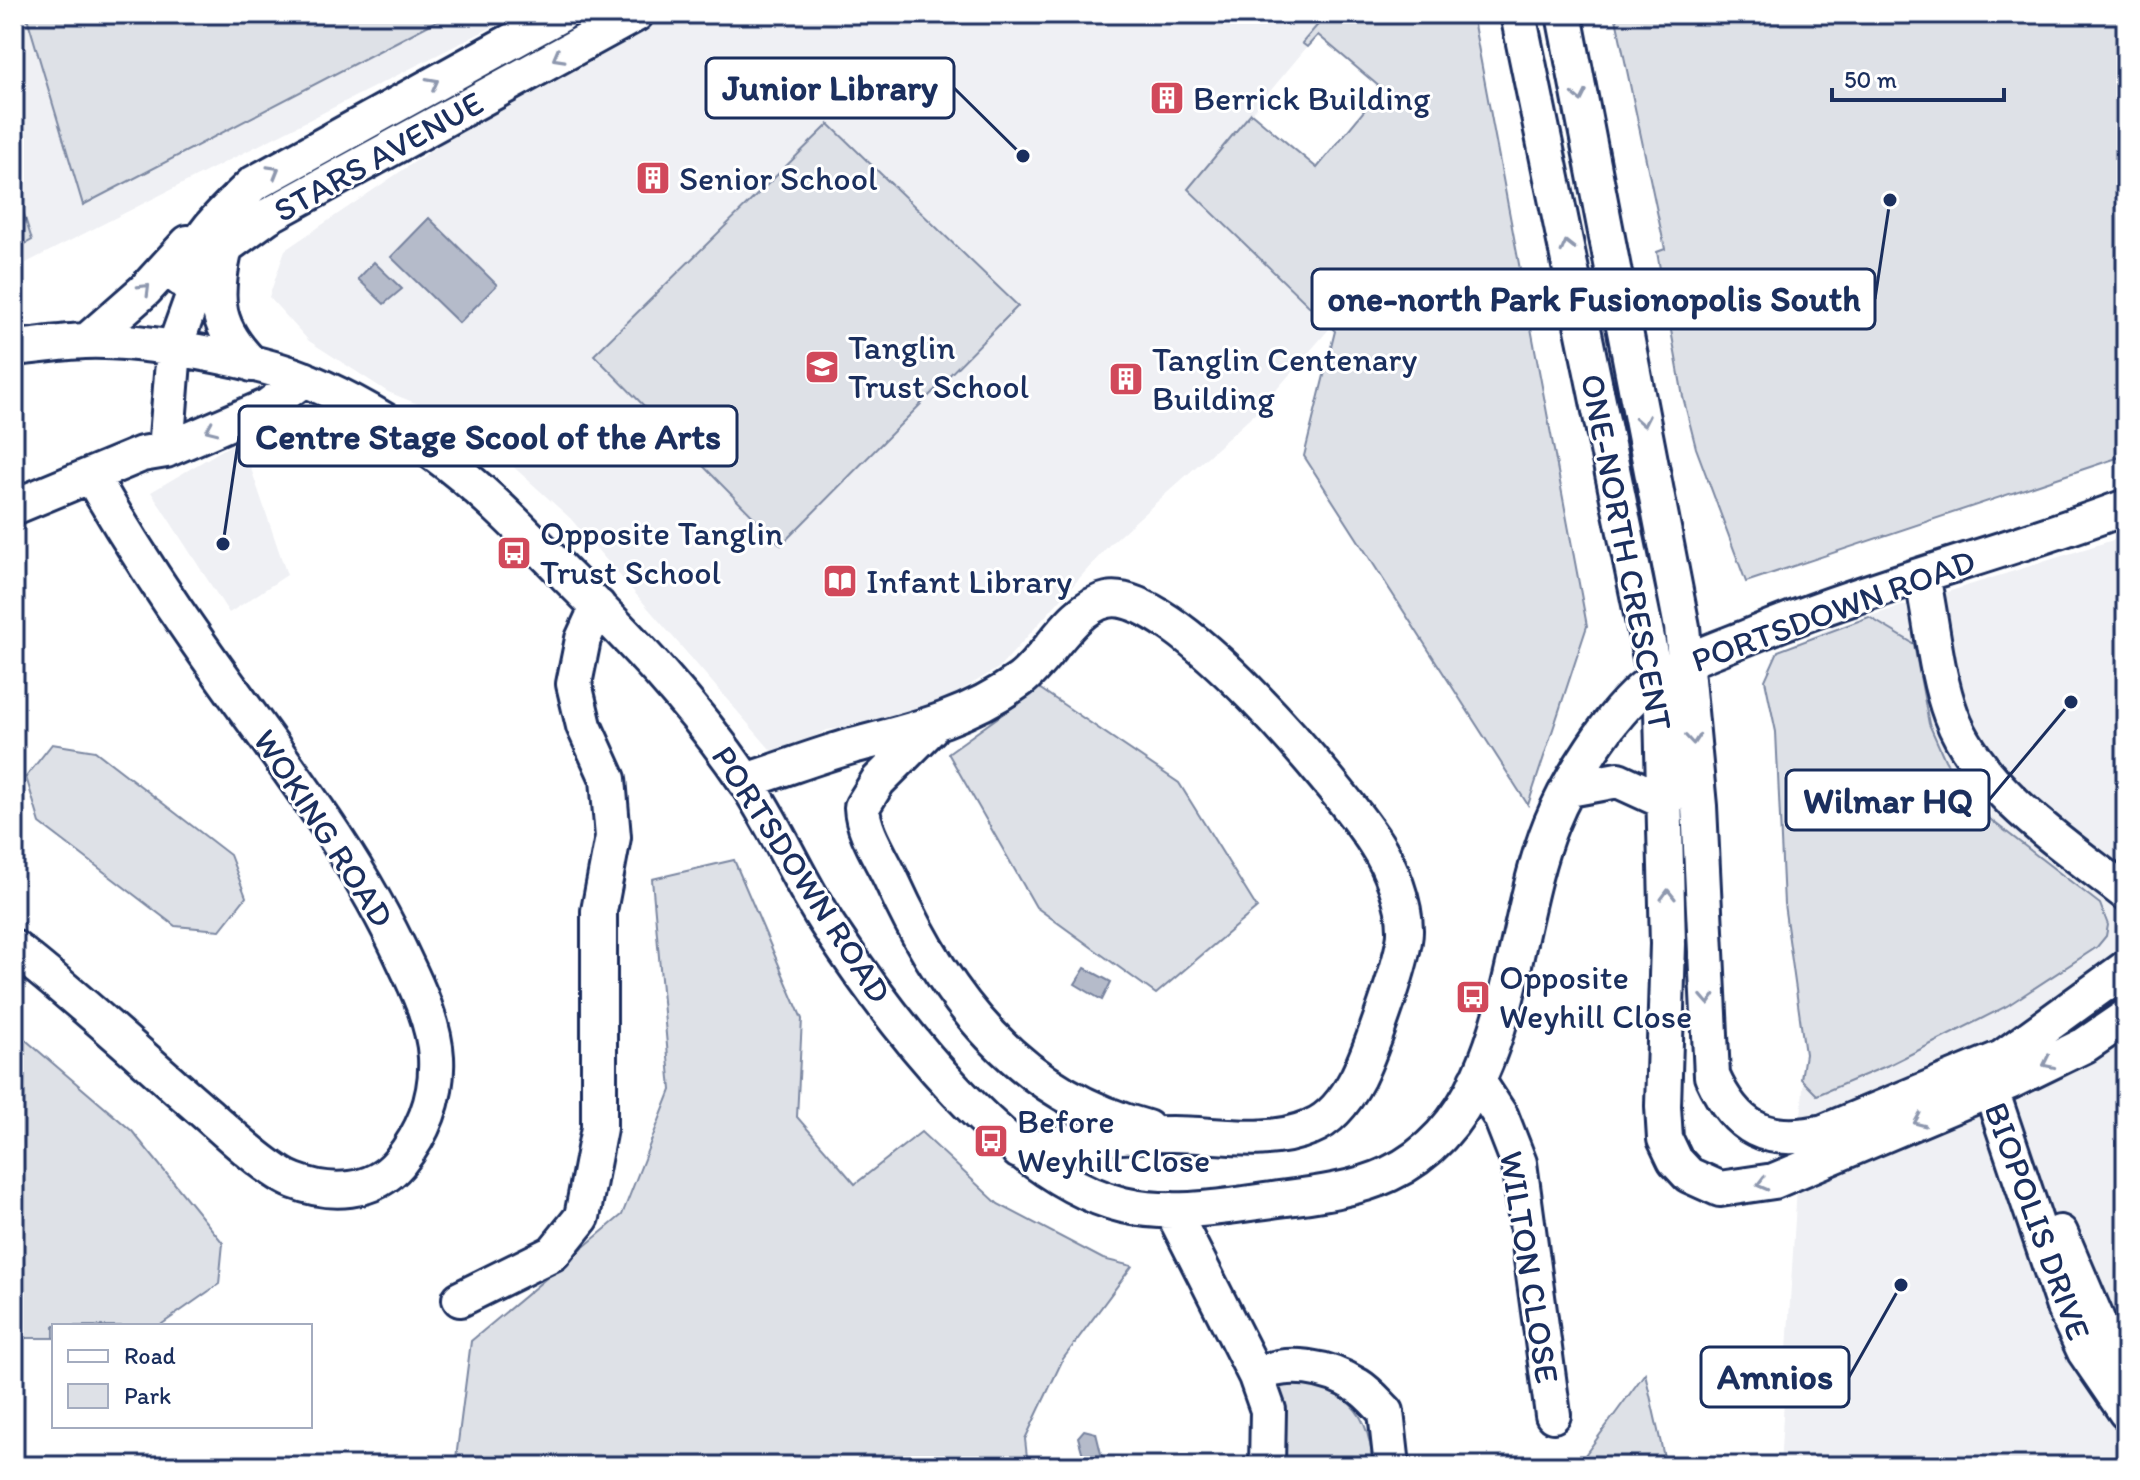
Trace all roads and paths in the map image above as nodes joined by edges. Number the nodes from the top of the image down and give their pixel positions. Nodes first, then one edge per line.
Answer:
1 (561, 14) edge
2 (636, 14) edge
3 (1518, 14) edge
4 (1564, 14) edge
5 (220, 233) junction
6 (87, 341) junction
7 (14, 348) edge
8 (167, 348) junction
9 (252, 364) junction
10 (304, 379) junction
11 (154, 452) junction
12 (92, 477) junction
13 (14, 507) edge
14 (2126, 507) edge
15 (1922, 576) junction
16 (598, 606) junction
17 (1686, 662) junction
18 (1655, 679) junction
19 (932, 727) junction
20 (745, 781) junction
21 (1569, 789) junction
22 (1666, 802) junction
23 (2126, 893) edge
24 (14, 948) edge
25 (2126, 968) edge
26 (2126, 1017) edge
27 (1996, 1074) junction
28 (1477, 1080) junction
29 (1171, 1134) junction
30 (1829, 1144) junction
31 (1019, 1151) junction
32 (1172, 1210) junction
33 (460, 1299) dead end
34 (2126, 1369) edge
35 (1256, 1376) junction
36 (2126, 1412) edge
37 (1553, 1415) dead end
38 (1267, 1466) edge
39 (1392, 1466) edge

5 -> 1 street, STARS AVENUE
2 -> 5 street, STARS AVENUE
18 -> 3 street, ONE-NORTH CRESCENT
4 -> 17 street, ONE-NORTH CRESCENT
6 -> 5 street
5 - 8 street, STARS AVENUE
5 - 9 street
6 - 7 street, PORTSDOWN ROAD
6 - 8 street, PORTSDOWN ROAD
8 - 9 street, PORTSDOWN ROAD
8 - 11 street, STARS AVENUE
9 - 10 street, PORTSDOWN ROAD
10 -> 11 street
10 - 16 street, PORTSDOWN ROAD
11 - 12 street
12 - 13 street
12 - 24 street, WOKING ROAD
14 - 15 street, PORTSDOWN ROAD
15 - 17 street, PORTSDOWN ROAD
15 - 23 street
16 - 20 street, PORTSDOWN ROAD
16 - 33 street
17 - 18 street, PORTSDOWN ROAD
17 -> 30 street, ONE-NORTH CRESCENT
18 - 21 street, PORTSDOWN ROAD
18 - 22 street, ONE-NORTH CRESCENT
19 - 20 street
19 - 29 street
19 - 29 street
20 - 31 street, PORTSDOWN ROAD
21 - 22 street
21 - 28 street, PORTSDOWN ROAD
30 -> 22 street, ONE-NORTH CRESCENT
25 - 27 street
26 -> 27 street
27 - 30 street
27 - 34 street, BIOPOLIS DRIVE
27 - 36 street, BIOPOLIS DRIVE
28 - 32 street, PORTSDOWN ROAD
28 - 37 street, WILTON CLOSE
29 - 31 street
31 - 32 street, PORTSDOWN ROAD
32 - 35 street
35 - 38 street
35 - 39 street

